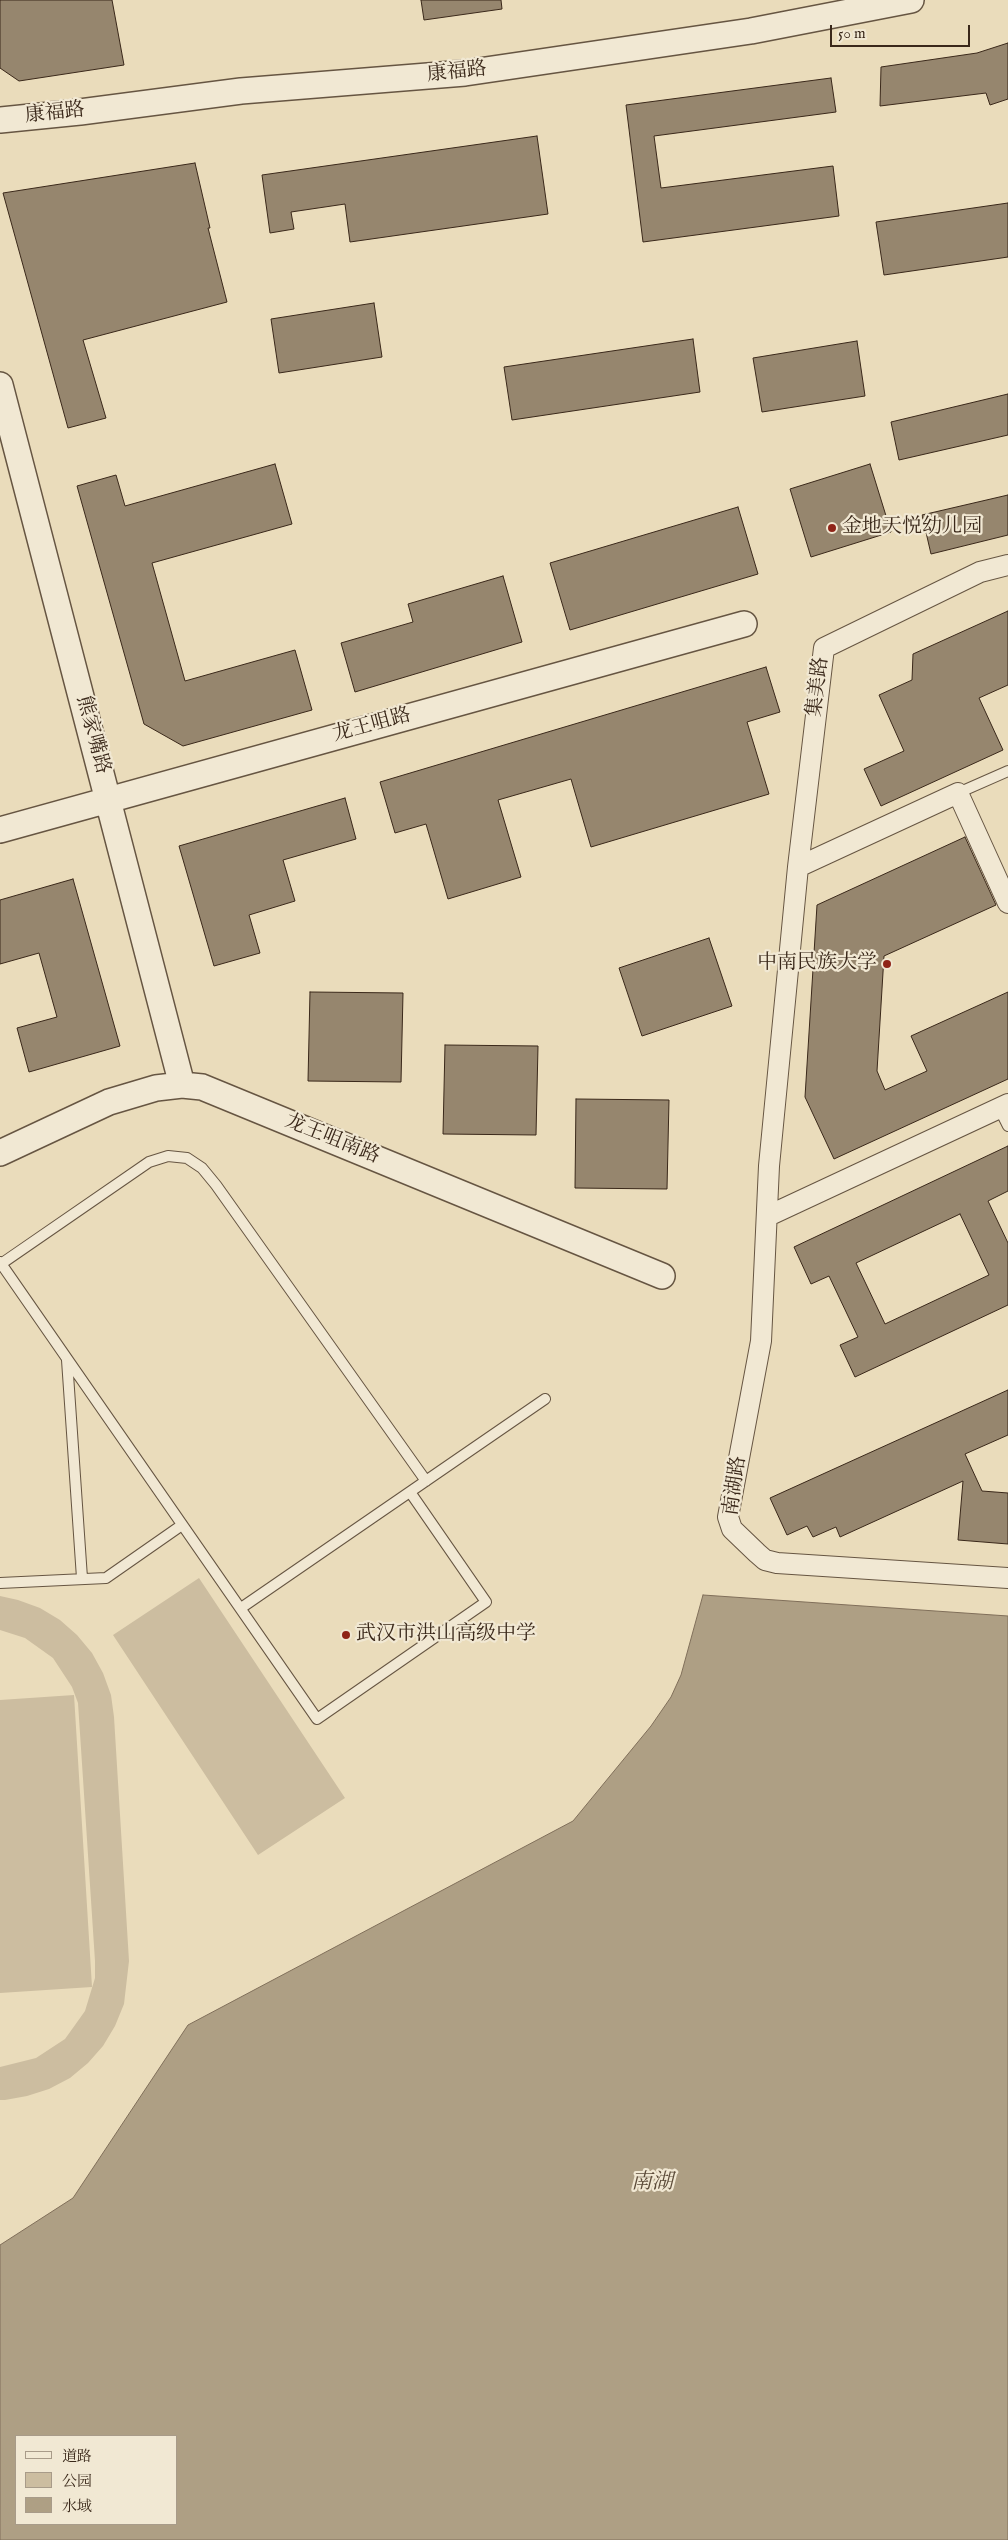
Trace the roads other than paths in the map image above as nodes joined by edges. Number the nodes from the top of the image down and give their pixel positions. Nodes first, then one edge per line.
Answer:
1 (911, 0) edge
2 (0, 120) edge
3 (0, 385) edge
4 (1008, 565) edge
5 (744, 624) dead end
6 (1008, 771) edge
7 (958, 793) junction
8 (108, 798) junction
9 (0, 830) edge
10 (798, 867) junction
11 (1008, 903) edge
12 (182, 1085) junction
13 (1004, 1106) edge
14 (1008, 1126) edge
15 (0, 1153) edge
16 (768, 1216) junction
17 (1, 1263) edge
18 (662, 1276) dead end
19 (67, 1358) junction
20 (545, 1399) dead end
21 (426, 1481) junction
22 (410, 1492) junction
23 (182, 1525) junction
24 (82, 1578) junction
25 (1008, 1578) edge
26 (0, 1583) edge
27 (240, 1608) junction

1 - 2 street, 康福路
3 - 8 street, 熊家嘴路
4 - 10 street, 集美路
5 - 8 street, 龙王咀路
6 - 7 lane
7 - 10 street
7 - 11 street
8 - 9 street, 龙王咀路
8 - 12 street, 熊家嘴路
10 - 16 street, 南湖路
12 - 15 street, 龙王咀南路
12 - 18 street, 龙王咀南路
13 - 14 lane
13 - 16 street
16 - 25 street, 南湖路
17 - 19 lane
17 - 21 lane
19 - 23 lane
19 - 24 lane
20 - 21 lane
21 - 22 lane
22 - 27 lane
22 - 27 lane
23 - 24 lane
23 - 27 lane
24 - 26 lane

